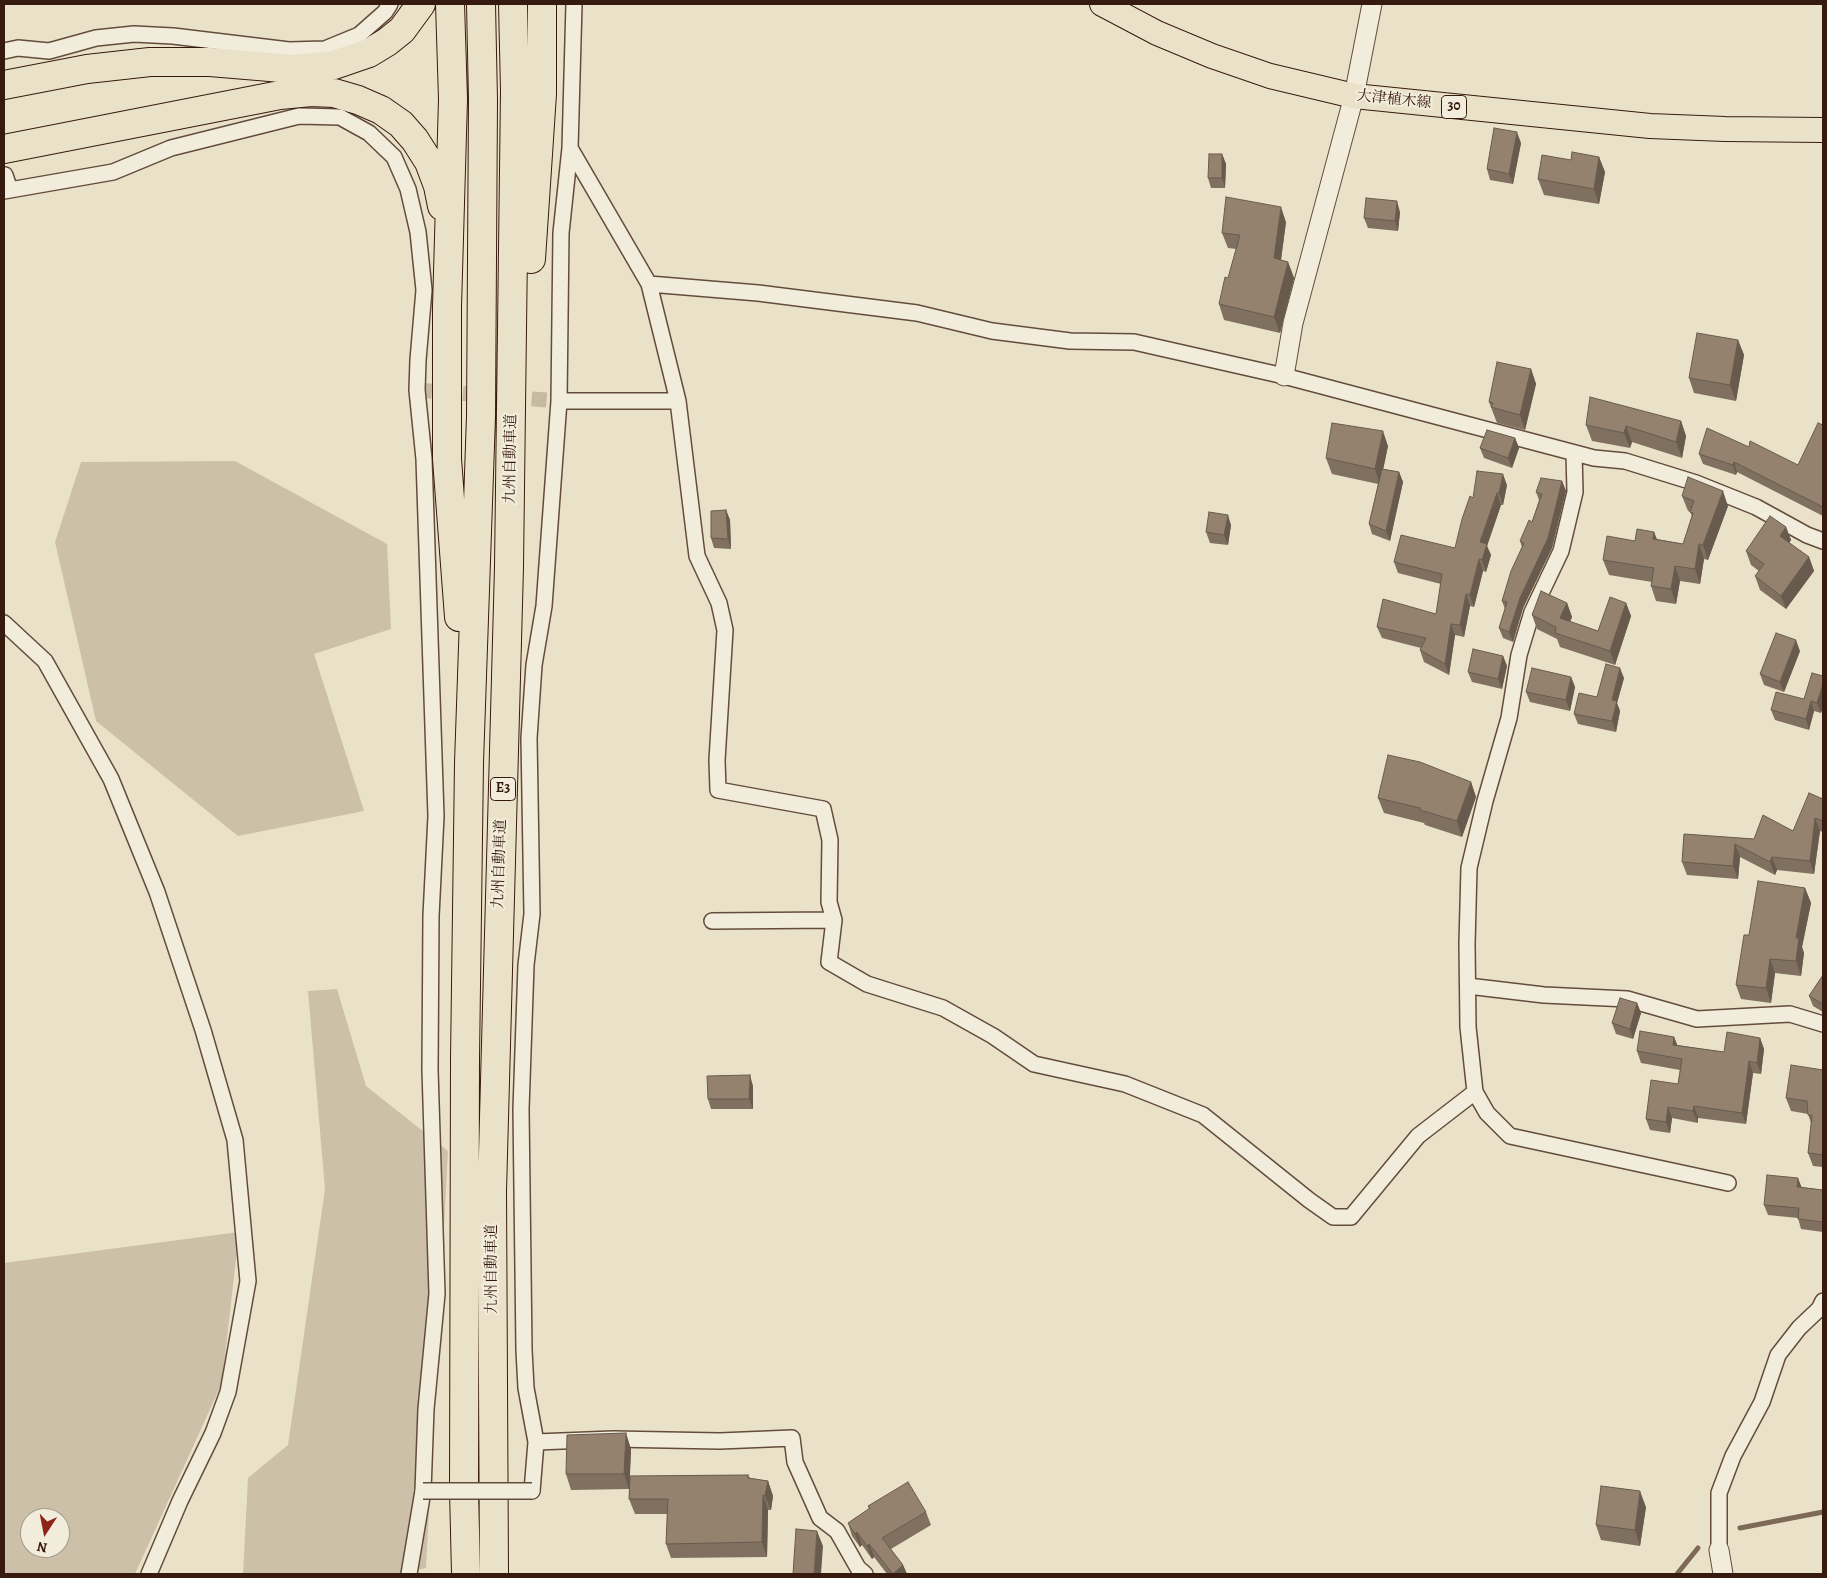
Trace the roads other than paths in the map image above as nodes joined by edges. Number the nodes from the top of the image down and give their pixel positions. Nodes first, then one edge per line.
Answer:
1 (390, 4) edge
2 (421, 4) edge
3 (450, 4) edge
4 (481, 4) edge
5 (513, 4) edge
6 (542, 4) edge
7 (574, 4) edge
8 (1102, 4) edge
9 (1372, 4) edge
10 (4, 51) edge
11 (4, 85) edge
12 (1354, 96) junction
13 (1823, 130) edge
14 (570, 148) junction
15 (5, 162) edge
16 (7, 191) edge
17 (649, 284) junction
18 (447, 307) junction
19 (1284, 376) junction
20 (559, 401) junction
21 (678, 401) junction
22 (1574, 453) junction
23 (1823, 541) edge
24 (509, 567) junction
25 (4, 623) edge
26 (469, 763) junction
27 (834, 920) junction
28 (712, 921) dead end
29 (1468, 986) junction
30 (1823, 1024) edge
31 (1475, 1092) junction
32 (1728, 1182) dead end
33 (1823, 1301) edge
34 (536, 1442) junction
35 (422, 1492) junction
36 (1719, 1550) joint
37 (149, 1574) edge
38 (410, 1574) edge
39 (466, 1574) edge
40 (494, 1574) edge
41 (865, 1574) edge
42 (1723, 1574) edge

1 - 10 street
2 - 11 highway
3 - 18 highway
4 - 26 highway, 九州自動車道 / E3
5 - 24 highway, 九州自動車道 / E3
6 - 24 highway
7 - 14 street
8 - 12 main road, 大津植木線 / 30
9 - 12 street
12 - 13 main road, 大津植木線 / 30
12 - 19 street
14 - 17 street
14 - 20 street
15 - 16 street
15 - 18 highway
16 - 35 street
17 - 19 street
17 - 21 street
18 - 26 highway
19 - 22 street
20 - 21 street
20 - 34 street
21 - 27 street
22 - 23 street
22 - 29 street
24 - 40 highway, 九州自動車道 / E3
25 - 37 street
26 - 39 highway, 九州自動車道 / E3
27 - 28 street
27 - 31 street
29 - 30 street
29 - 31 street
31 - 32 street
33 - 36 street
34 - 35 street, bridge
34 - 41 street
35 - 38 street
36 - 42 street

